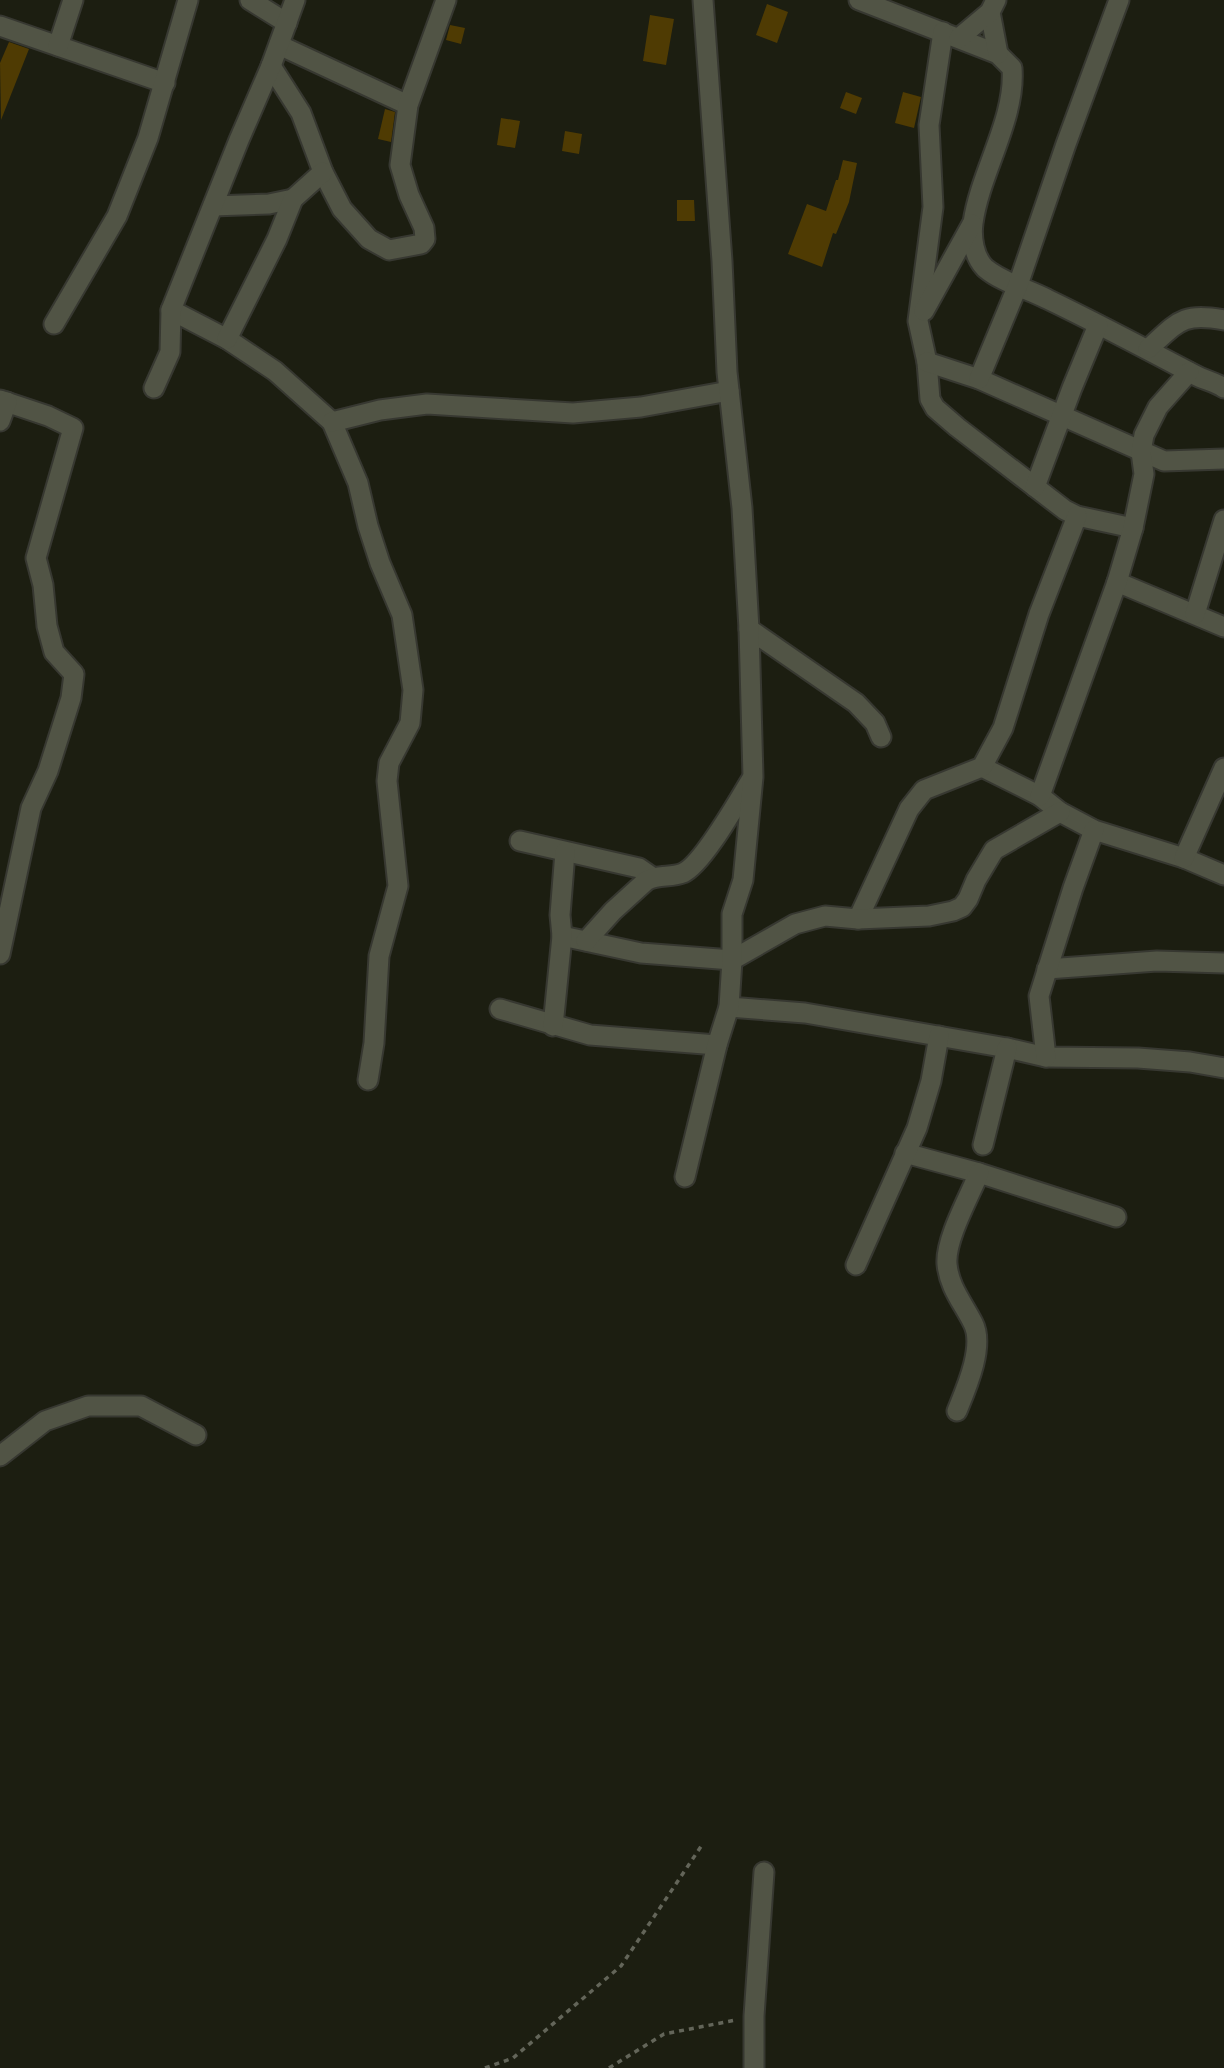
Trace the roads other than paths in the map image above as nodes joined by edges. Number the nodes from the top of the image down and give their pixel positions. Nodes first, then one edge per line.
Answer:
1 (73, 0) edge
2 (188, 0) edge
3 (250, 0) edge
4 (295, 0) edge
5 (446, 0) edge
6 (703, 0) edge
7 (859, 0) edge
8 (1119, 0) edge
9 (993, 6) edge
10 (287, 23) junction
11 (0, 26) edge
12 (951, 35) junction
13 (279, 45) junction
14 (58, 46) junction
15 (998, 54) junction
16 (271, 66) junction
17 (165, 83) junction
18 (408, 105) junction
19 (323, 172) junction
20 (293, 199) junction
21 (213, 206) junction
22 (972, 224) junction
23 (1018, 285) junction
24 (171, 310) junction
25 (1224, 320) edge
26 (918, 321) junction
27 (54, 324) dead end
28 (1098, 325) junction
29 (228, 339) junction
30 (1148, 349) junction
31 (927, 362) junction
32 (1189, 372) junction
33 (979, 379) junction
34 (1223, 382) edge
35 (154, 388) dead end
36 (729, 391) junction
37 (4, 401) edge
38 (1062, 414) junction
39 (0, 421) edge
40 (332, 422) junction
41 (1141, 452) junction
42 (1224, 459) edge
43 (1035, 487) junction
44 (1077, 516) junction
45 (1224, 520) edge
46 (1133, 528) junction
47 (1117, 582) junction
48 (1195, 614) junction
49 (1224, 627) edge
50 (749, 629) junction
51 (881, 737) dead end
52 (982, 767) junction
53 (1224, 768) edge
54 (753, 777) junction
55 (1040, 796) junction
56 (1059, 812) junction
57 (1094, 830) junction
58 (520, 841) dead end
59 (565, 852) junction
60 (1184, 858) junction
61 (1224, 875) edge
62 (652, 877) junction
63 (858, 919) junction
64 (562, 936) junction
65 (586, 941) junction
66 (0, 954) edge
67 (733, 960) junction
68 (1224, 963) edge
69 (1047, 970) junction
70 (729, 1007) junction
71 (500, 1009) dead end
72 (553, 1026) junction
73 (939, 1036) junction
74 (717, 1045) junction
75 (1007, 1048) junction
76 (1046, 1057) junction
77 (1224, 1068) edge
78 (368, 1080) dead end
79 (983, 1145) dead end
80 (905, 1153) junction
81 (979, 1174) junction
82 (685, 1177) dead end
83 (1116, 1217) dead end
84 (856, 1265) dead end
85 (957, 1411) dead end
86 (196, 1435) dead end
87 (0, 1456) edge
88 (764, 1872) dead end
89 (754, 2068) edge

1 - 14 street
2 - 17 street
3 - 10 street
4 - 10 street
5 - 18 street
6 - 36 street
7 - 12 street
8 - 23 street
9 - 12 street
9 - 15 street
10 - 13 street
11 - 14 street
12 - 15 street
12 - 26 street
13 - 16 street
13 - 18 street
14 - 17 street
15 - 22 street
16 - 19 street
16 - 21 street
17 - 27 street
18 - 19 street
19 - 20 street
20 - 21 street
20 - 29 street
21 - 24 street
22 - 23 street
22 - 26 street
23 - 28 street
23 - 33 street
24 - 29 street
24 - 35 street
25 - 30 street
26 - 31 street
28 - 30 street
28 - 38 street
29 - 40 street
30 - 32 street
31 - 33 street
31 - 43 street
32 - 34 street
32 - 41 street
33 - 38 street
36 - 40 street
36 - 50 street
37 - 39 street
37 - 66 street
38 - 41 street
38 - 43 street
40 - 78 street
41 - 42 street
41 - 46 street
43 - 44 street
44 - 46 street
44 - 52 street
45 - 48 street
46 - 47 street
47 - 48 street
47 - 55 street
48 - 49 street
50 - 51 street
50 - 54 street
52 - 55 street
52 - 63 street
53 - 60 street
54 - 62 street
54 - 67 street
55 - 56 street
56 - 57 street
56 - 63 street
57 - 60 street
57 - 69 street
58 - 59 street
59 - 62 street
59 - 64 street
60 - 61 street
62 - 65 street
63 - 67 street
64 - 65 street
64 - 72 street
65 - 67 street
67 - 70 street
68 - 69 street
69 - 76 street
70 - 73 street
70 - 74 street
71 - 72 street
72 - 74 street
73 - 75 street
73 - 80 street
74 - 82 street
75 - 76 street
75 - 79 street
76 - 77 street
80 - 81 street
80 - 84 street
81 - 83 street
81 - 85 street
86 - 87 street
88 - 89 street

